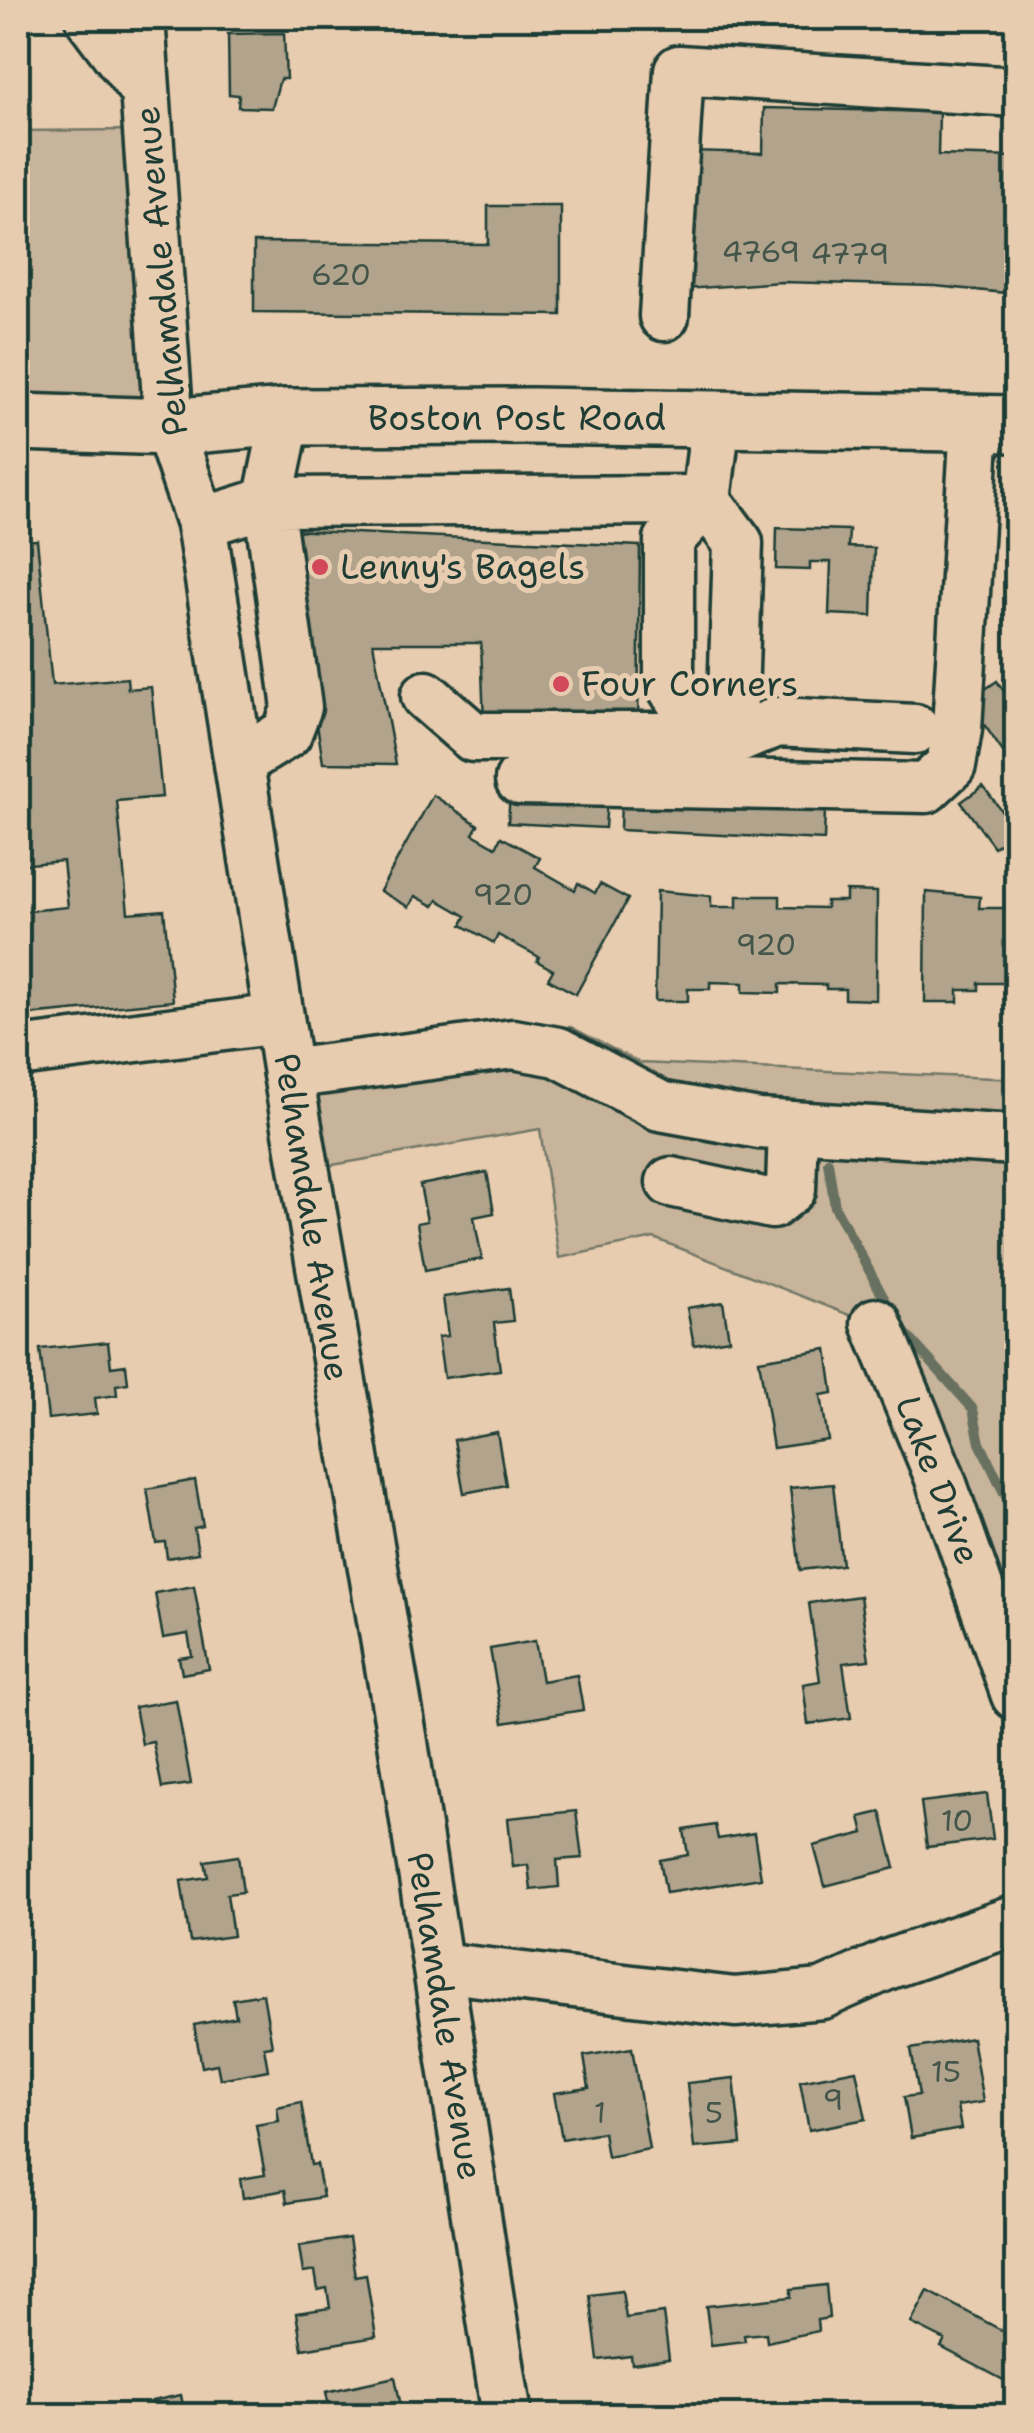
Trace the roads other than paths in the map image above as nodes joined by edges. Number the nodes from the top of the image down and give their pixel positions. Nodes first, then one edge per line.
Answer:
1 (90, 18) edge
2 (140, 18) edge
3 (144, 90) junction
4 (1016, 92) edge
5 (664, 316) dead end
6 (286, 418) junction
7 (716, 420) junction
8 (18, 422) edge
9 (996, 424) edge
10 (169, 427) junction
11 (706, 500) junction
12 (268, 502) junction
13 (200, 523) junction
14 (426, 696) dead end
15 (915, 729) dead end
16 (704, 737) junction
17 (240, 762) junction
18 (520, 780) dead end
19 (280, 1019) junction
20 (18, 1052) edge
21 (288, 1074) junction
22 (793, 1127) junction
23 (1016, 1140) edge
24 (671, 1182) dead end
25 (876, 1324) dead end
26 (1016, 1696) edge
27 (1016, 1920) edge
28 (438, 1968) junction
29 (507, 2416) edge

1 - 3 street
2 - 3 street, Pelhamdale Avenue
3 - 10 street, Pelhamdale Avenue
4 - 5 street
6 - 7 main road, Boston Post Road
6 - 10 main road, Boston Post Road
6 - 12 street
7 - 9 main road, Boston Post Road
7 - 11 street
8 - 10 main road, Boston Post Road
9 - 18 street
10 - 13 street, Pelhamdale Avenue
11 - 12 street
11 - 16 street
11 - 16 street
12 - 13 street
12 - 17 street
13 - 17 street, Pelhamdale Avenue
14 - 16 street
15 - 16 street
17 - 19 street, Pelhamdale Avenue
19 - 20 street
19 - 21 street, Pelhamdale Avenue
21 - 22 street
21 - 28 street, Pelhamdale Avenue
22 - 23 street
22 - 24 street
25 - 26 street, Lake Drive
27 - 28 street
28 - 29 street, Pelhamdale Avenue

